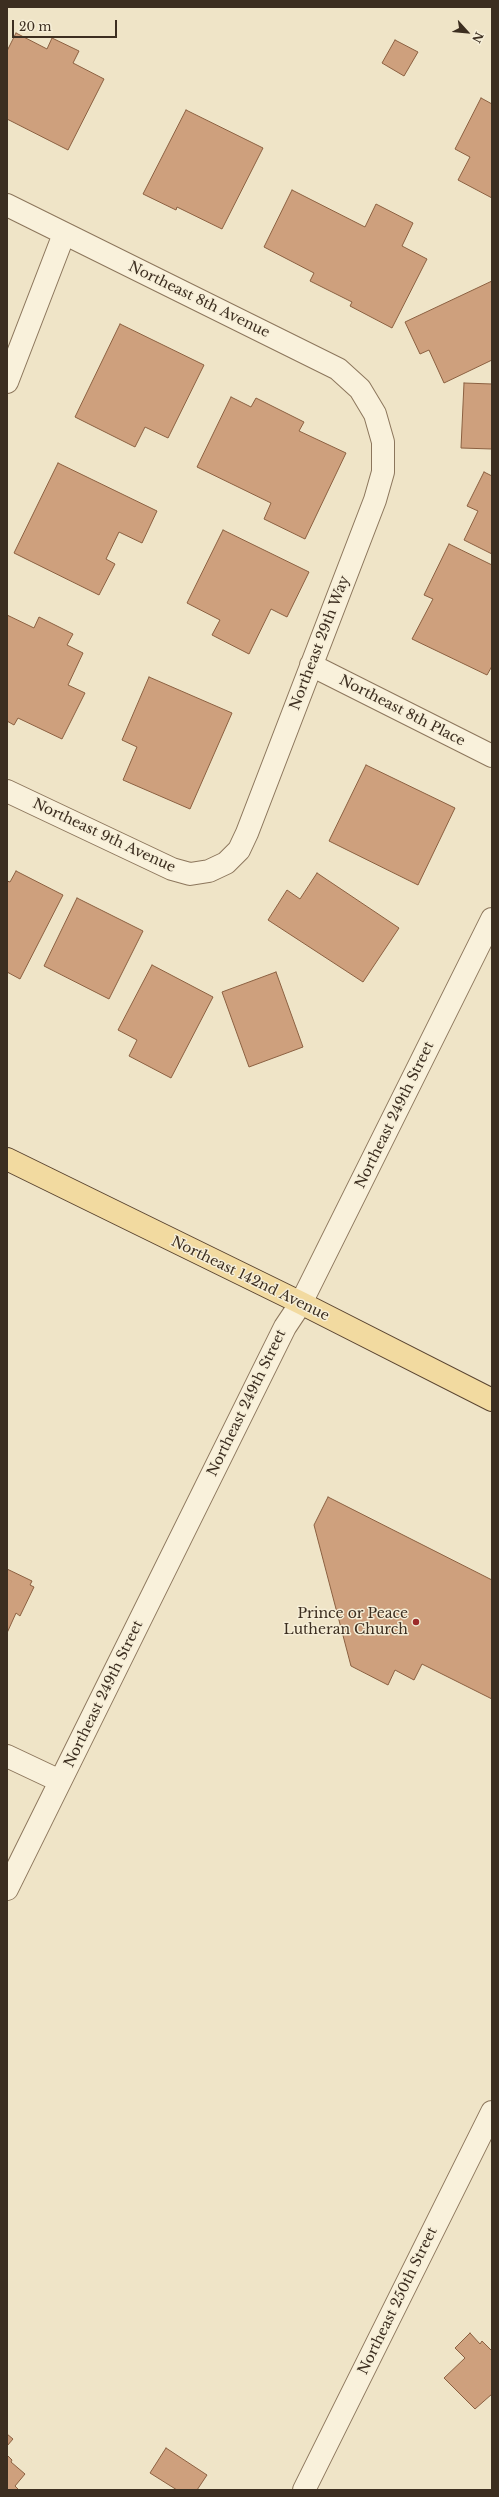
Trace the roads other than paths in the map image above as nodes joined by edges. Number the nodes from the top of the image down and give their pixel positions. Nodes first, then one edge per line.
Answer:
1 (7, 205) edge
2 (64, 234) junction
3 (7, 382) edge
4 (376, 414) joint
5 (312, 665) junction
6 (492, 756) edge
7 (7, 791) edge
8 (226, 863) joint
9 (492, 919) edge
10 (7, 1159) edge
11 (301, 1303) junction
12 (492, 1400) edge
13 (7, 1756) edge
14 (60, 1782) junction
15 (7, 1889) edge
16 (492, 2112) edge
17 (304, 2490) edge

1 - 2 street, Northeast 8th Avenue
2 - 3 street
2 - 4 street, Northeast 8th Avenue
4 - 5 street, Northeast 29th Way
5 - 6 street, Northeast 8th Place
5 - 8 street, Northeast 29th Way
7 - 8 street, Northeast 9th Avenue
9 - 11 street, Northeast 249th Street
10 - 11 main road, Northeast 142nd Avenue
11 - 12 main road, Northeast 142nd Avenue
11 - 14 street, Northeast 249th Street
13 - 14 street
14 - 15 street, Northeast 249th Street
16 - 17 street, Northeast 250th Street

